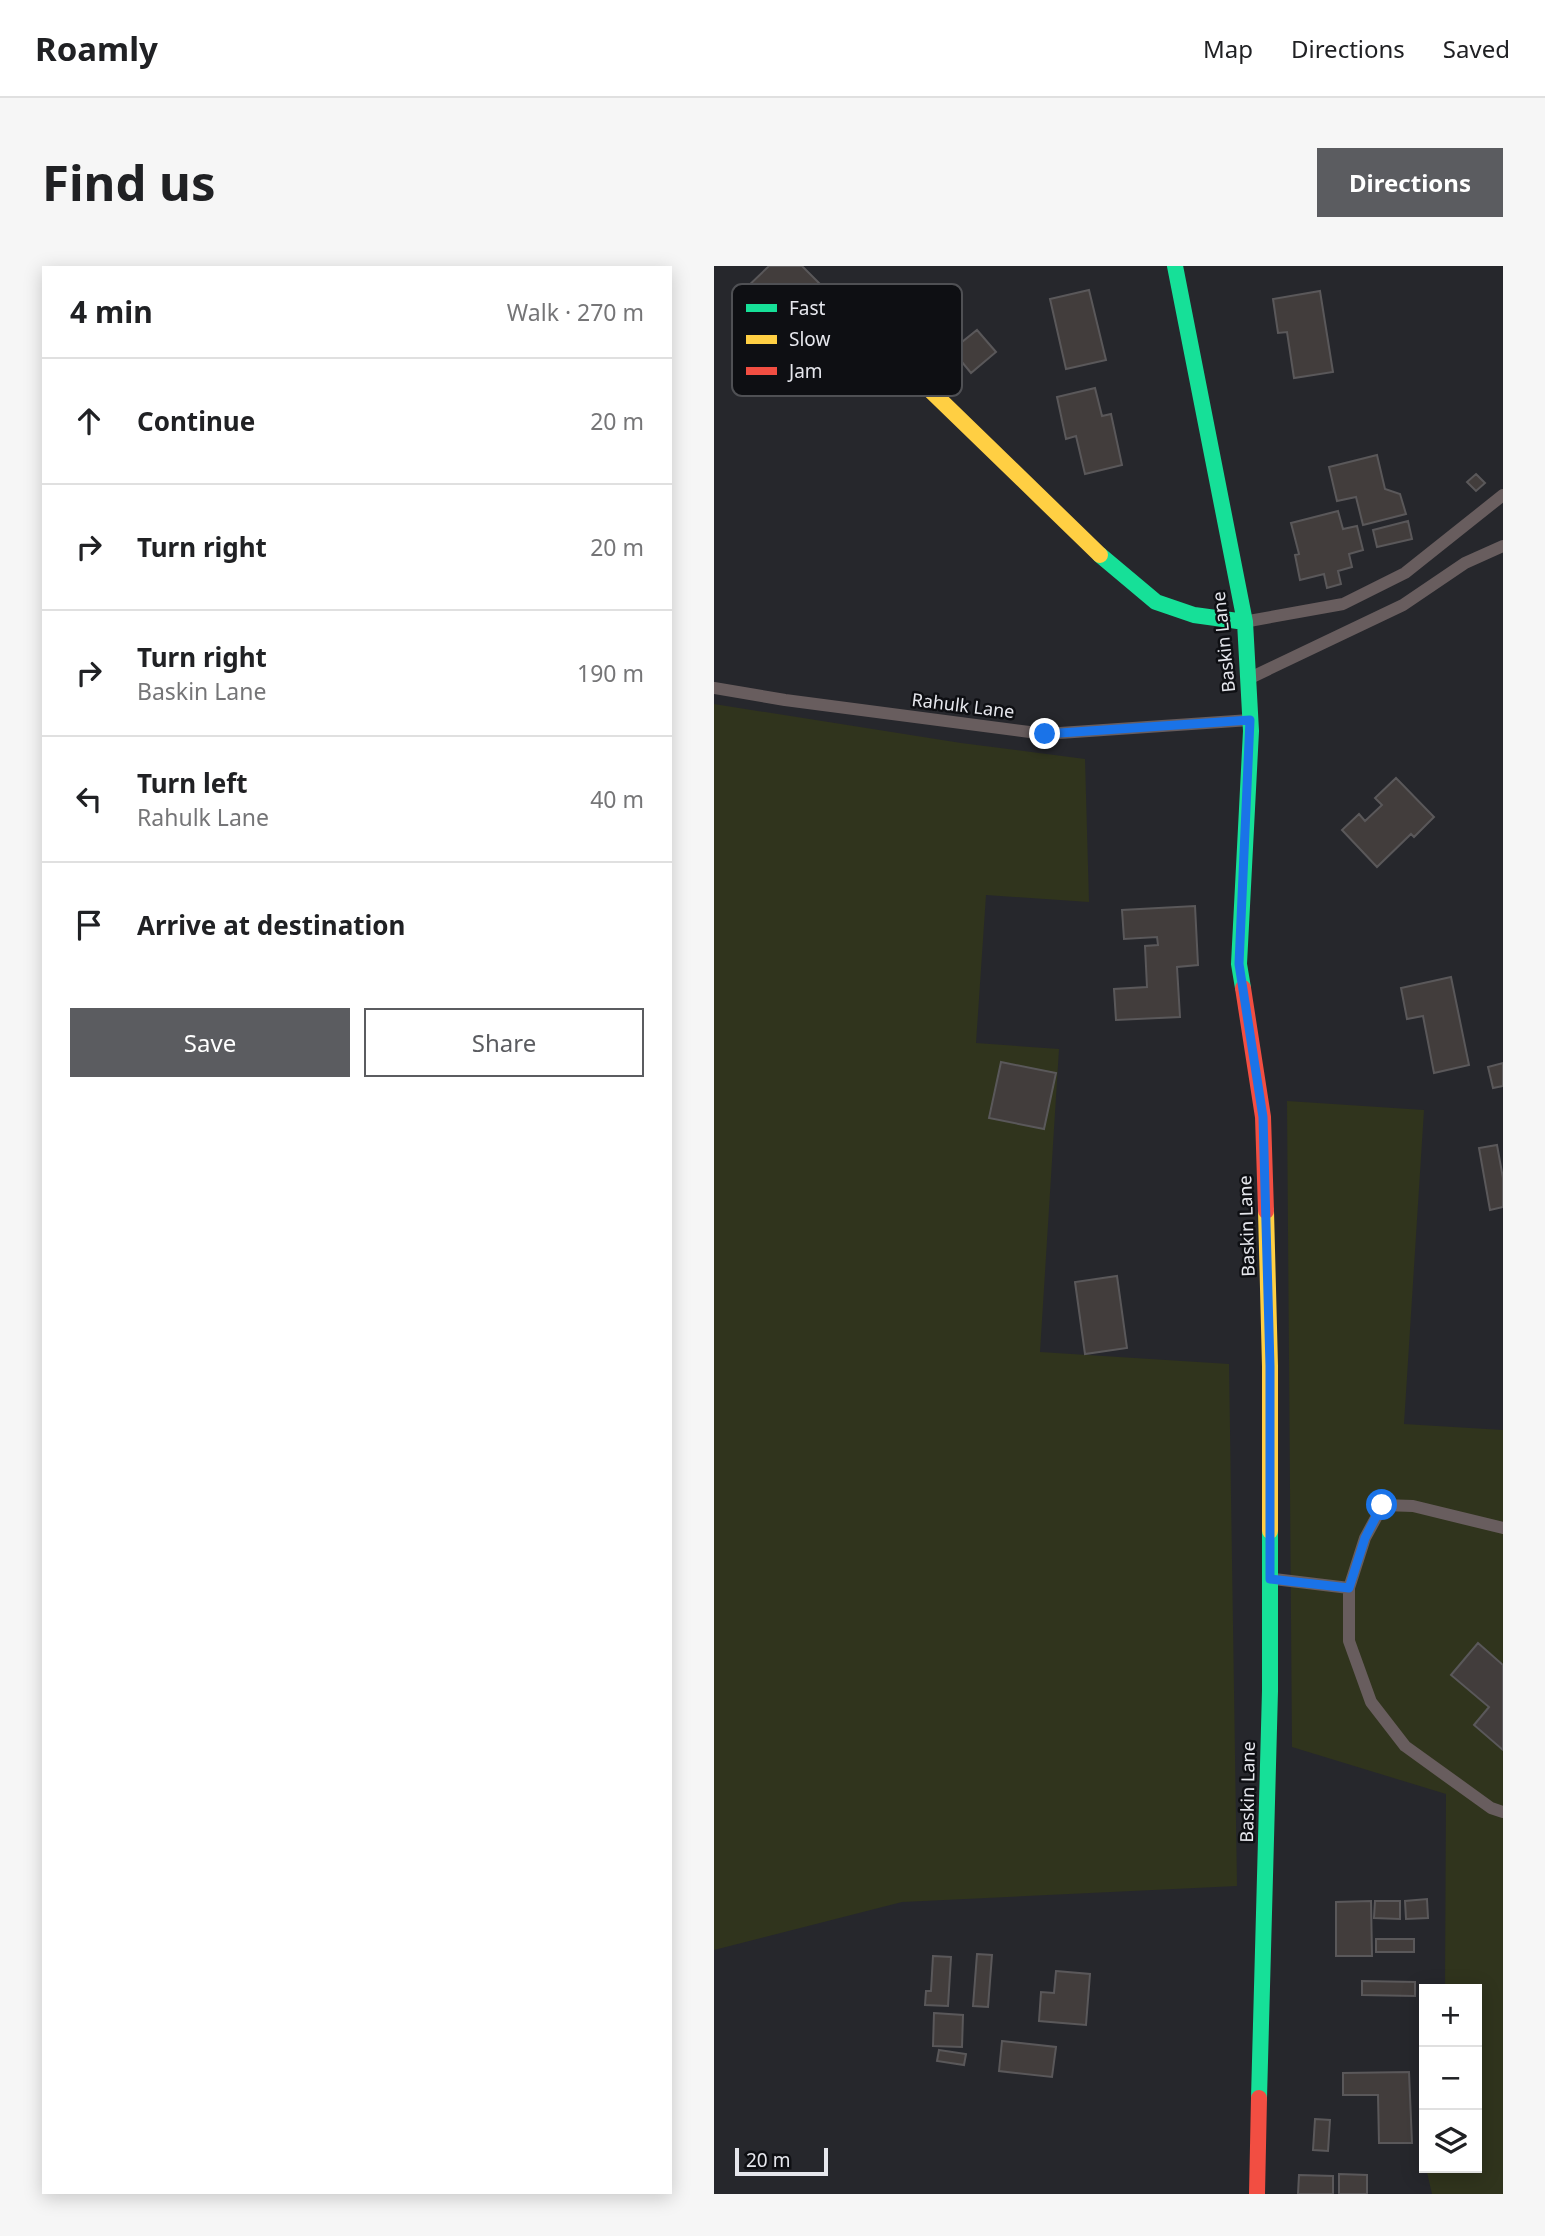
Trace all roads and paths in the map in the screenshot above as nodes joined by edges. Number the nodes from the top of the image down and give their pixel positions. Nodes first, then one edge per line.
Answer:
1 (1175, 266) edge
2 (936, 396) edge
3 (1503, 495) edge
4 (1503, 546) edge
5 (1245, 622) junction
6 (1250, 678) junction
7 (714, 688) edge
8 (1250, 720) junction
9 (1503, 1528) edge
10 (1270, 1579) junction
11 (1349, 1588) junction
12 (1503, 1812) edge
13 (1257, 2194) edge

1 - 5 street, Baskin Lane
2 - 5 street
3 - 5 lane
4 - 6 lane
5 - 6 street, Baskin Lane
6 - 8 street, Baskin Lane
7 - 8 lane, Rahulk Lane
8 - 10 street, Baskin Lane
9 - 11 lane
10 - 11 lane
10 - 13 street, Baskin Lane
11 - 12 lane

